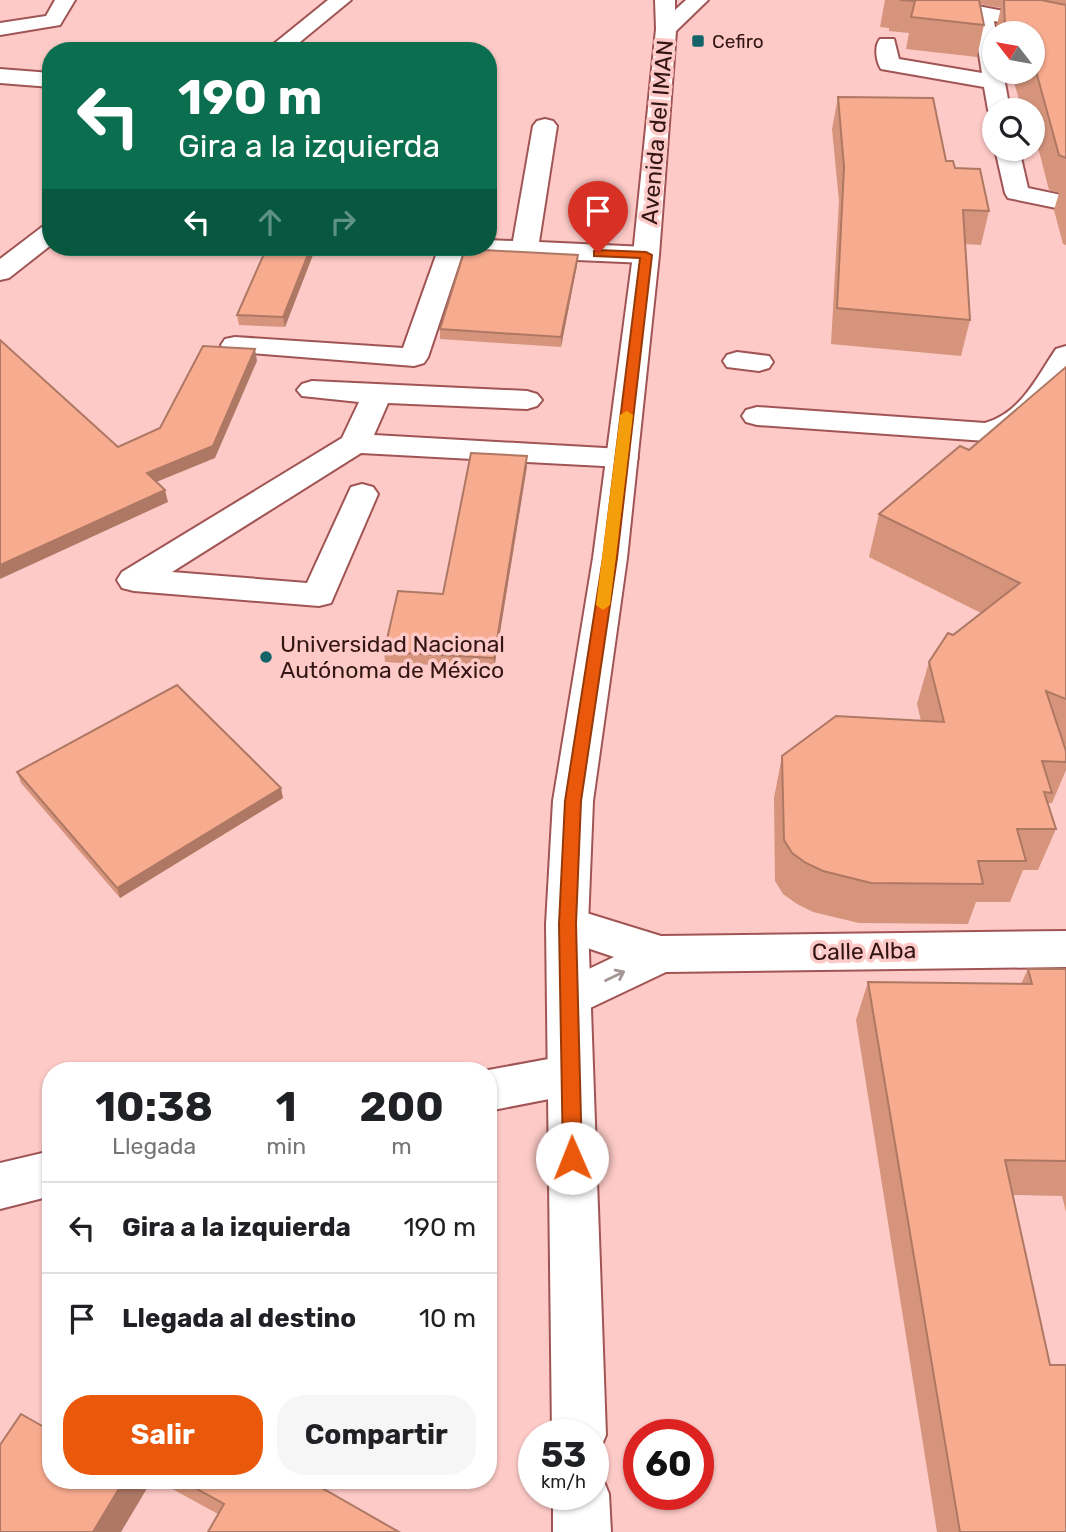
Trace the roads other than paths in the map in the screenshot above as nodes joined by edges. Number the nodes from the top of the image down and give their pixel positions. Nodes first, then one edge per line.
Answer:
1 (65, 0) edge
2 (341, 0) edge
3 (698, 0) edge
4 (916, 0) edge
5 (982, 13) junction
6 (666, 14) edge
7 (983, 21) edge
8 (0, 29) edge
9 (1066, 29) edge
10 (287, 42) edge
11 (887, 43) dead end
12 (0, 76) edge
13 (42, 79) edge
14 (982, 80) edge
15 (545, 125) dead end
16 (1010, 161) edge
17 (1066, 203) edge
18 (42, 239) edge
19 (497, 249) edge
20 (525, 250) junction
21 (646, 255) junction
22 (449, 256) edge
23 (0, 272) edge
24 (235, 345) edge
25 (1066, 355) edge
26 (312, 390) dead end
27 (377, 394) junction
28 (527, 400) dead end
29 (757, 416) dead end
30 (355, 443) junction
31 (622, 458) junction
32 (362, 494) dead end
33 (567, 924) junction
34 (1066, 950) edge
35 (661, 954) junction
36 (569, 999) junction
37 (570, 1075) junction
38 (497, 1088) edge
39 (42, 1175) edge
40 (0, 1186) edge
41 (579, 1419) edge
42 (581, 1510) edge
43 (582, 1532) edge

1 - 8 main road
2 - 10 main road
3 - 6 main road
4 - 5 main road
5 - 7 main road
5 - 9 main road
6 - 21 main road, Avenida del IMAN
11 - 14 main road
12 - 13 main road
15 - 20 main road
16 - 17 main road
18 - 23 main road
19 - 20 main road
20 - 21 main road
21 - 31 main road, Avenida del IMAN
22 - 24 main road
25 - 29 main road
26 - 27 main road
27 - 28 main road
27 - 30 main road
30 - 31 main road
30 - 32 main road
31 - 33 main road, Avenida del IMAN
33 - 35 main road, Calle Alba
33 - 36 main road, Avenida del IMAN
34 - 35 main road, Calle Alba
36 -> 35 main road, Calle Alba
36 - 37 main road, Avenida del IMAN
37 - 38 main road
37 - 41 main road, Avenida del IMAN
39 - 40 main road
42 - 43 main road

